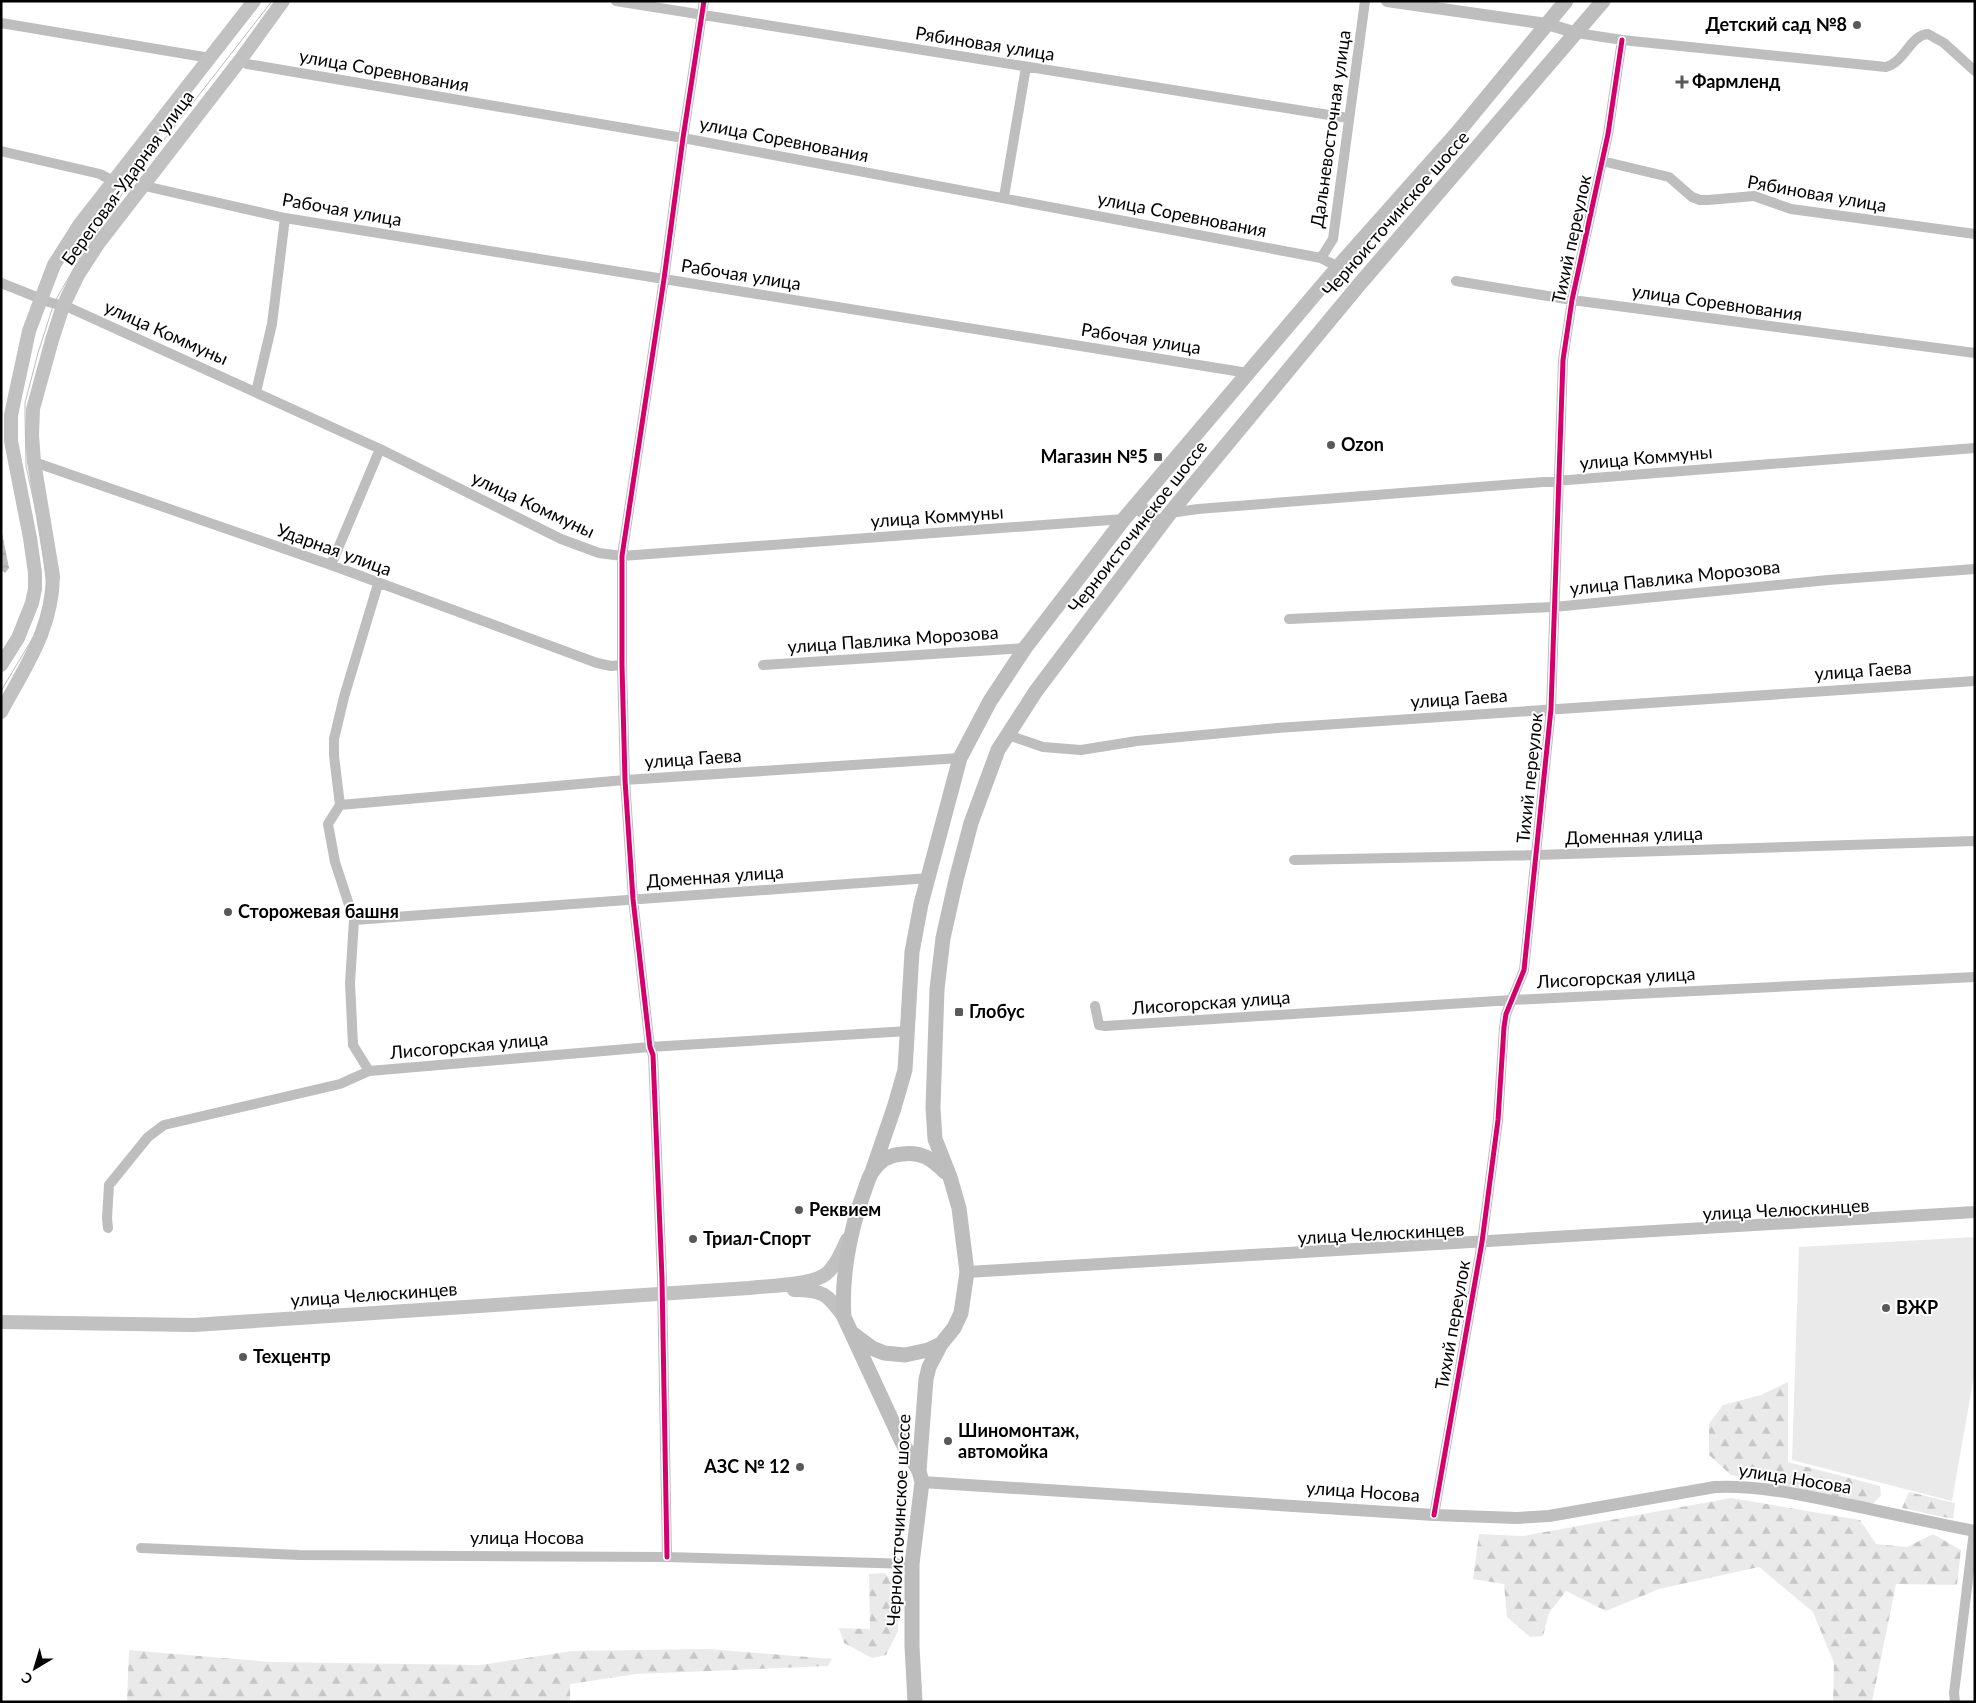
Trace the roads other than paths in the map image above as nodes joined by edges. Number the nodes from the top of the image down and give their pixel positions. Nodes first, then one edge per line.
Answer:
1 (254, 1) edge
2 (283, 1) edge
3 (616, 1) edge
4 (704, 1) edge
5 (1365, 1) edge
6 (1387, 1) edge
7 (1566, 1) edge
8 (1603, 1) edge
9 (702, 15) junction
10 (1, 23) edge
11 (1547, 24) junction
12 (1577, 32) junction
13 (1622, 40) junction
14 (210, 58) junction
15 (241, 59) junction
16 (1026, 67) junction
17 (1975, 71) edge
18 (1348, 118) junction
19 (682, 138) junction
20 (1, 151) edge
21 (1602, 162) junction
22 (113, 181) junction
23 (144, 181) junction
24 (1004, 197) junction
25 (285, 218) junction
26 (1975, 234) edge
27 (1321, 258) junction
28 (1338, 267) junction
29 (664, 279) junction
30 (1456, 281) dead end
31 (1, 282) edge
32 (41, 299) junction
33 (1572, 300) junction
34 (63, 306) junction
35 (1975, 353) edge
36 (1248, 373) junction
37 (256, 392) junction
38 (1975, 448) edge
39 (380, 449) junction
40 (34, 462) junction
41 (1560, 482) junction
42 (1136, 505) junction
43 (1124, 519) junction
44 (1165, 519) junction
45 (622, 556) junction
46 (331, 565) junction
47 (1975, 568) edge
48 (378, 584) junction
49 (1554, 607) junction
50 (1289, 619) dead end
51 (1025, 648) junction
52 (1, 665) edge
53 (622, 665) junction
54 (763, 665) dead end
55 (1975, 681) edge
56 (1551, 708) junction
57 (1, 712) edge
58 (1008, 735) junction
59 (960, 758) junction
60 (625, 780) junction
61 (340, 805) junction
62 (1975, 841) edge
63 (1536, 855) junction
64 (1294, 860) dead end
65 (929, 878) junction
66 (633, 899) junction
67 (354, 920) junction
68 (1975, 977) edge
69 (1512, 1000) junction
70 (1095, 1006) dead end
71 (908, 1032) junction
72 (650, 1047) junction
73 (369, 1071) junction
74 (872, 1172) junction
75 (950, 1177) junction
76 (1975, 1212) edge
77 (108, 1228) dead end
78 (852, 1231) junction
79 (1482, 1242) junction
80 (967, 1272) junction
81 (749, 1288) junction
82 (663, 1295) junction
83 (844, 1317) junction
84 (1, 1322) edge
85 (852, 1333) junction
86 (941, 1344) junction
87 (920, 1476) junction
88 (1434, 1515) junction
89 (1974, 1531) edge
90 (141, 1548) dead end
91 (667, 1557) junction
92 (912, 1564) junction
93 (914, 1702) edge
94 (1955, 1702) edge

1 - 14 main road, Береговая-Ударная улица
2 - 15 main road, Береговая-Ударная улица
3 - 9 street, Рябиновая улица
4 - 9 street
5 - 18 street, Дальневосточная улица
6 - 11 street
7 - 11 main road, Черноисточинское шоссе
8 - 12 main road, Черноисточинское шоссе
9 - 16 street, Рябиновая улица
9 - 19 street
10 - 14 street
11 - 12 street
11 - 28 main road, Черноисточинское шоссе
12 - 13 street
12 - 44 main road, Черноисточинское шоссе
13 - 17 street
13 - 21 street, Тихий переулок
14 - 22 main road, Береговая-Ударная улица
15 - 19 street, улица Соревнования
15 - 23 main road, Береговая-Ударная улица
16 - 18 street, Рябиновая улица
16 - 24 street
18 - 27 street, Дальневосточная улица
19 - 24 street, улица Соревнования
19 - 29 street
20 - 22 street
21 - 26 street, Рябиновая улица
21 - 33 street, Тихий переулок
22 - 32 main road, Береговая-Ударная улица
23 - 25 street, Рабочая улица
23 - 34 main road, Береговая-Ударная улица
24 - 27 street, улица Соревнования
25 - 29 street, Рабочая улица
25 - 37 street
27 - 28 street, улица Соревнования
28 - 36 main road, Черноисточинское шоссе
29 - 36 street, Рабочая улица
29 - 45 street
30 - 33 street, улица Соревнования
31 - 32 street, улица Коммуны
32 - 34 street, улица Коммуны
32 - 52 main road, Береговая-Ударная улица
33 - 35 street, улица Соревнования
33 - 41 street, Тихий переулок
34 - 37 street, улица Коммуны
34 - 40 main road, Береговая-Ударная улица
36 - 42 main road, Черноисточинское шоссе
37 - 39 street, улица Коммуны
38 - 41 street, улица Коммуны
39 - 45 street, улица Коммуны
39 - 46 street
40 - 46 street, Ударная улица
40 - 57 main road, Береговая-Ударная улица
41 - 44 street, улица Коммуны
41 - 49 street, Тихий переулок
42 - 43 main road, Черноисточинское шоссе
42 - 44 main road
43 - 45 street, улица Коммуны
43 - 51 main road, Черноисточинское шоссе
44 - 58 main road, Черноисточинское шоссе
45 - 53 street
46 - 48 street, Ударная улица
47 - 49 street, улица Павлика Морозова
48 - 53 street, Ударная улица
48 - 61 street
49 - 50 street, улица Павлика Морозова
49 - 56 street, Тихий переулок
51 - 54 street, улица Павлика Морозова
51 - 59 main road, Черноисточинское шоссе
53 - 60 street
55 - 56 street, улица Гаева
56 - 58 street, улица Гаева
56 - 63 street, Тихий переулок
58 - 75 main road, Черноисточинское шоссе
59 - 60 street, улица Гаева
59 - 65 main road, Черноисточинское шоссе
60 - 61 street, улица Гаева
60 - 66 street
61 - 67 street
62 - 63 street, Доменная улица
63 - 64 street, Доменная улица
63 - 69 street, Тихий переулок
65 - 66 street, Доменная улица
65 - 71 main road, Черноисточинское шоссе
66 - 67 street, Доменная улица
66 - 72 street
67 - 73 street
68 - 69 street, Лисогорская улица
69 - 70 street, Лисогорская улица
69 - 79 street, Тихий переулок
71 - 72 street, Лисогорская улица
71 - 74 main road, Черноисточинское шоссе
72 - 73 street, Лисогорская улица
72 - 82 street
73 - 77 street, Лисогорская улица
74 - 75 main road
74 - 78 main road
75 - 80 main road
76 - 79 street, улица Челюскинцев
78 - 81 main road, улица Челюскинцев
78 - 83 main road
79 - 80 street, улица Челюскинцев
79 - 88 street, Тихий переулок
80 - 86 main road
81 - 82 main road, улица Челюскинцев
81 - 83 main road, улица Челюскинцев
82 - 84 main road, улица Челюскинцев
82 - 91 street
83 - 85 main road
85 - 86 main road
85 - 87 main road
86 - 87 main road, Черноисточинское шоссе
87 - 88 street, улица Носова
87 - 92 main road, Черноисточинское шоссе
88 - 89 street, улица Носова
89 - 94 street
90 - 91 street, улица Носова
91 - 92 street, улица Носова
92 - 93 main road, Черноисточинское шоссе

